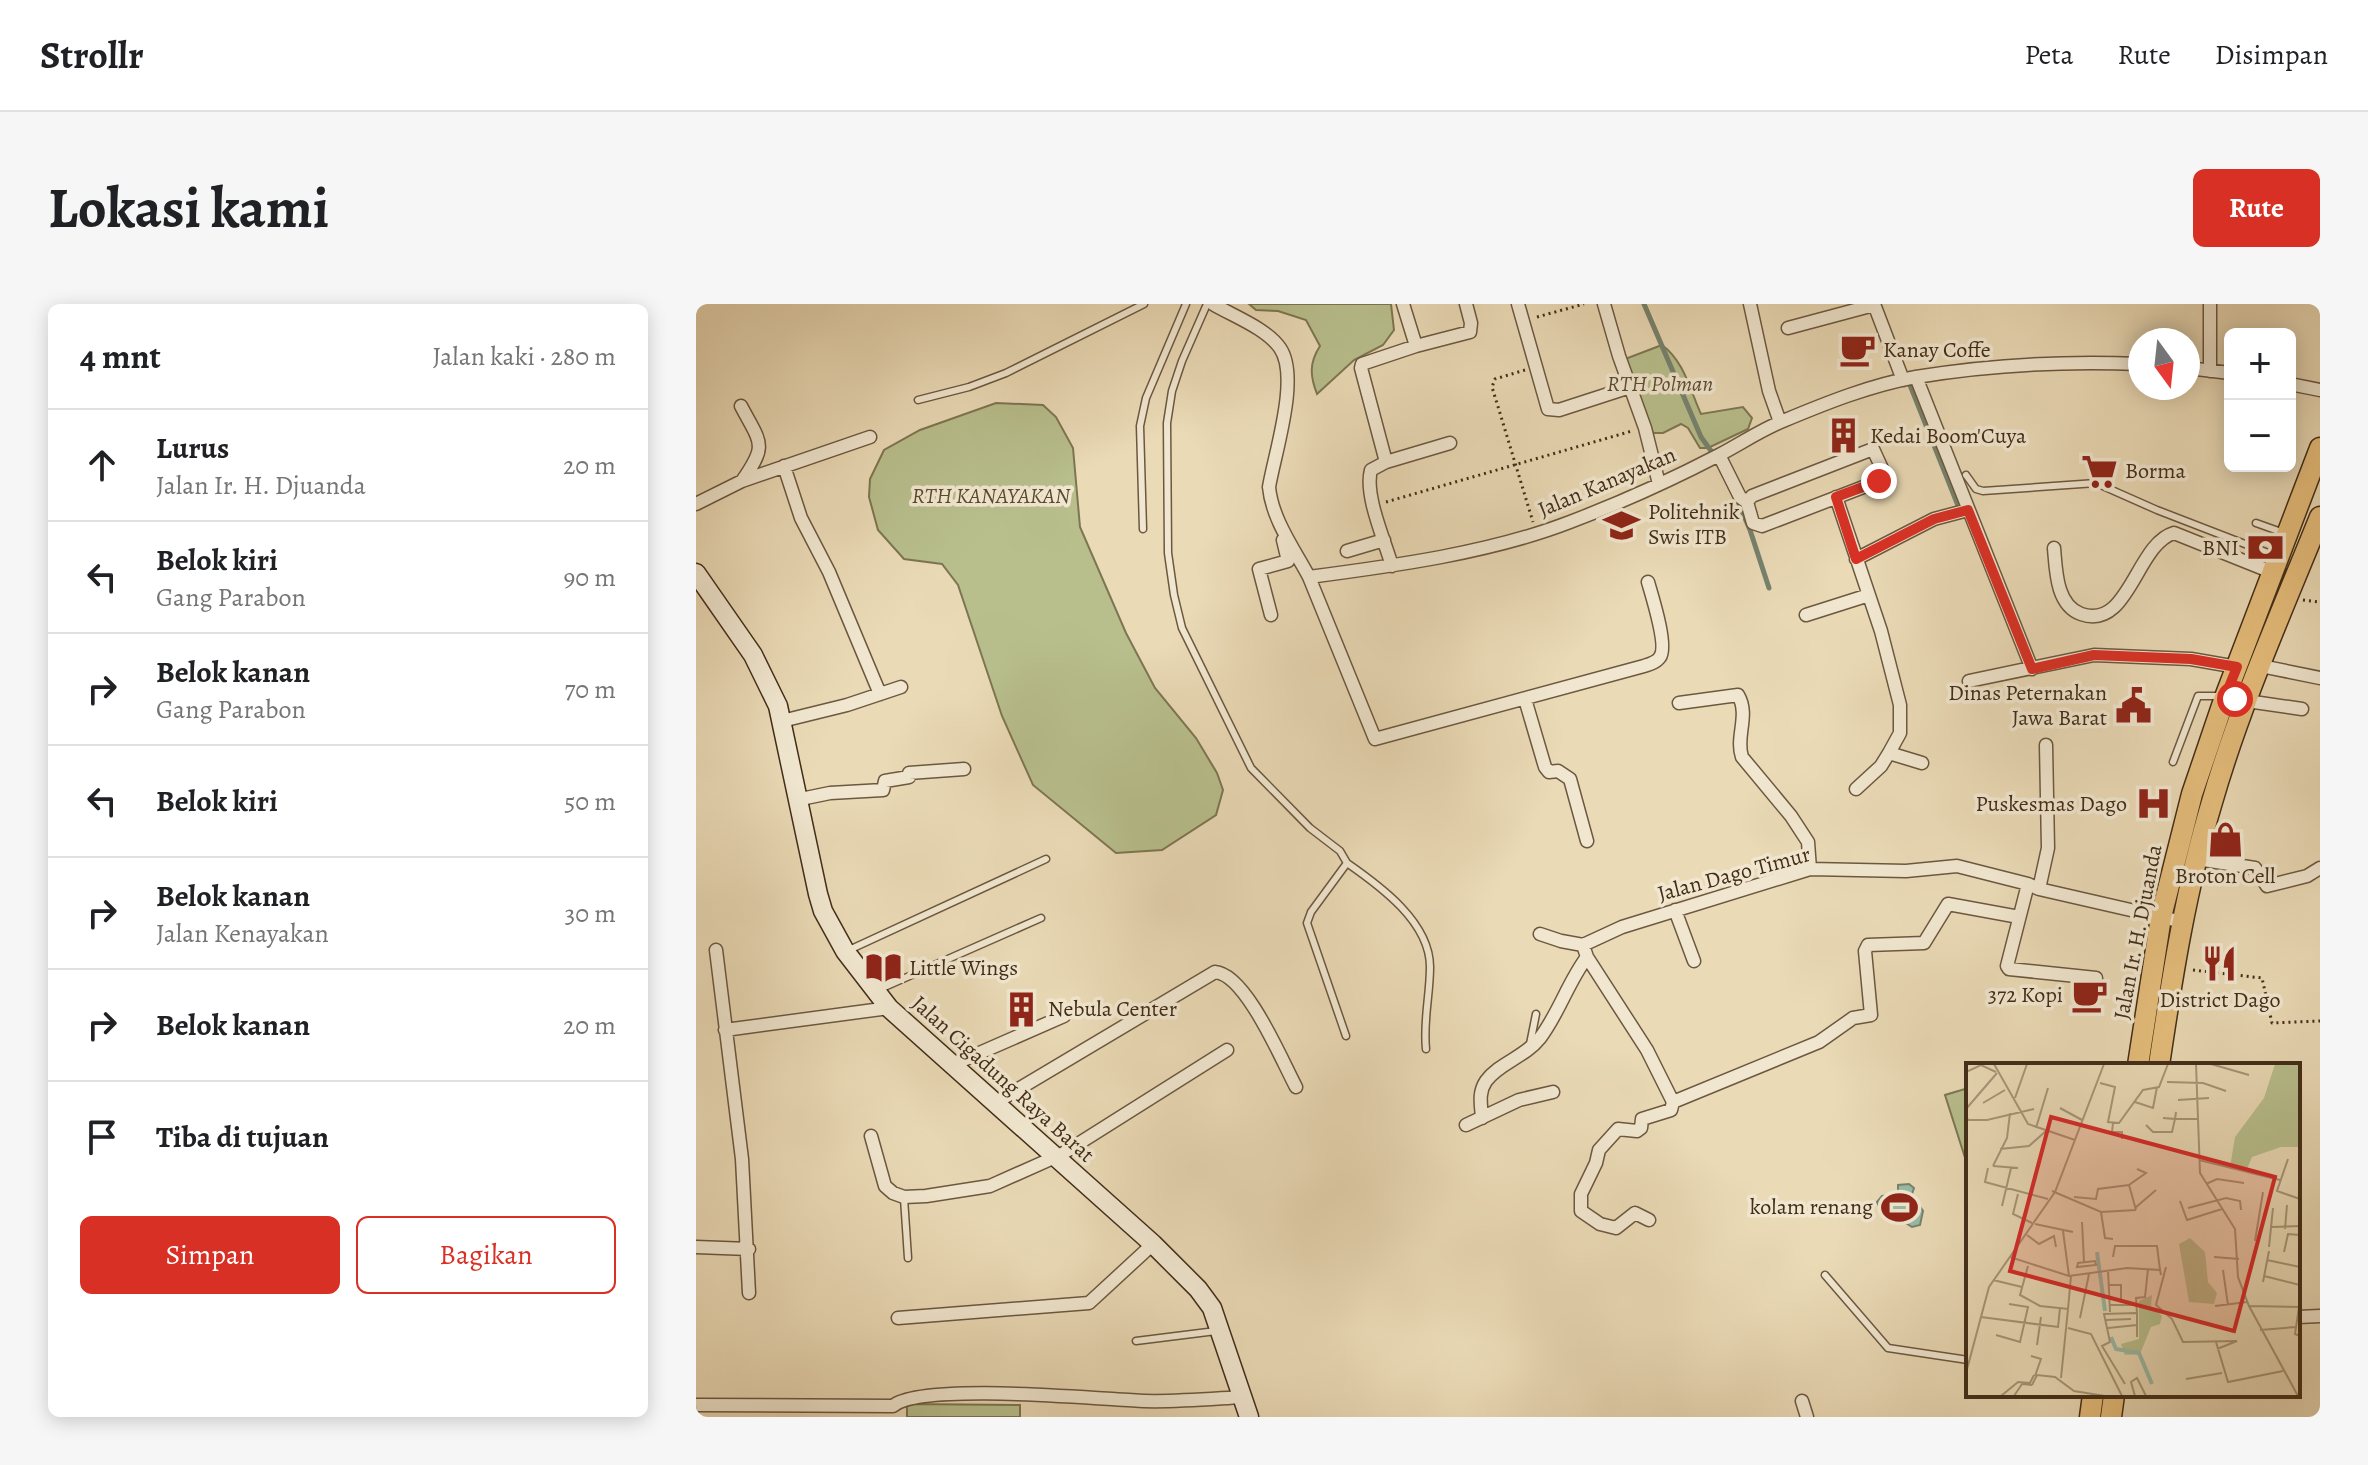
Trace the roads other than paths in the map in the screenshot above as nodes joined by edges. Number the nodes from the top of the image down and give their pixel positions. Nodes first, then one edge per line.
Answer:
1 (1144, 304) edge
2 (1186, 304) edge
3 (1210, 304) edge
4 (1403, 304) edge
5 (1466, 304) edge
6 (1518, 304) edge
7 (1604, 304) edge
8 (1750, 304) edge
9 (1874, 304) edge
10 (2210, 304) edge
11 (1788, 328) dead end
12 (1416, 346) junction
13 (2128, 364) edge
14 (2200, 370) edge
15 (2210, 371) junction
16 (2224, 372) edge
17 (1909, 379) junction
18 (2296, 385) edge
19 (1630, 387) junction
20 (2320, 390) edge
21 (918, 400) dead end
22 (741, 406) dead end
23 (1780, 422) junction
24 (870, 437) dead end
25 (1450, 443) dead end
26 (2320, 448) edge
27 (1719, 455) junction
28 (1386, 462) junction
29 (784, 466) junction
30 (1966, 475) dead end
31 (742, 481) junction
32 (1659, 484) junction
33 (1836, 497) junction
34 (1747, 502) junction
35 (696, 504) edge
36 (1275, 510) junction
37 (1968, 510) junction
38 (2320, 517) edge
39 (2256, 523) dead end
40 (1143, 529) dead end
41 (2288, 534) junction
42 (1384, 540) junction
43 (2054, 548) dead end
44 (1347, 551) dead end
45 (1856, 559) junction
46 (2276, 565) junction
47 (1392, 566) junction
48 (696, 573) edge
49 (1309, 577) junction
50 (1648, 582) dead end
51 (1869, 595) junction
52 (1271, 615) dead end
53 (1806, 615) dead end
54 (2261, 666) junction
55 (2237, 667) junction
56 (2032, 669) junction
57 (2320, 678) edge
58 (1969, 681) dead end
59 (901, 687) dead end
60 (880, 694) junction
61 (2225, 697) junction
62 (1525, 699) junction
63 (2246, 702) junction
64 (1679, 703) dead end
65 (2302, 709) dead end
66 (782, 721) junction
67 (2046, 745) dead end
68 (1889, 753) junction
69 (2173, 762) dead end
70 (1922, 763) dead end
71 (964, 769) dead end
72 (1856, 789) dead end
73 (796, 800) junction
74 (1587, 841) dead end
75 (1046, 859) dead end
76 (2197, 859) junction
77 (1347, 863) junction
78 (2320, 868) edge
79 (1810, 869) junction
80 (2034, 886) junction
81 (1675, 910) junction
82 (2019, 917) junction
83 (2161, 917) junction
84 (1041, 918) dead end
85 (2183, 922) junction
86 (1540, 934) dead end
87 (716, 950) dead end
88 (845, 951) junction
89 (1585, 951) junction
90 (1694, 961) dead end
91 (2096, 978) dead end
92 (875, 991) junction
93 (889, 1008) junction
94 (1536, 1014) dead end
95 (1064, 1016) dead end
96 (725, 1030) junction
97 (1346, 1036) dead end
98 (1426, 1049) dead end
99 (1227, 1050) dead end
100 (1528, 1051) junction
101 (2138, 1063) edge
102 (2160, 1063) edge
103 (952, 1065) junction
104 (1296, 1087) dead end
105 (1553, 1092) dead end
106 (1673, 1102) junction
107 (995, 1103) junction
108 (1482, 1118) junction
109 (1466, 1125) dead end
110 (871, 1136) dead end
111 (1055, 1158) junction
112 (904, 1197) junction
113 (1649, 1220) dead end
114 (1153, 1244) junction
115 (696, 1247) edge
116 (749, 1249) junction
117 (908, 1258) dead end
118 (1825, 1275) dead end
119 (749, 1293) dead end
120 (2320, 1316) edge
121 (2300, 1317) edge
122 (898, 1318) dead end
123 (1219, 1331) junction
124 (1136, 1341) dead end
125 (1966, 1360) edge
126 (1242, 1397) junction
127 (2093, 1397) edge
128 (2114, 1397) edge
129 (1802, 1401) dead end
130 (696, 1405) edge
131 (893, 1412) edge
132 (1249, 1417) edge
133 (1807, 1417) edge
134 (2090, 1417) edge
135 (2111, 1417) edge

1 - 21 lane
2 - 40 lane
3 - 36 street
3 - 77 lane
4 - 12 street
5 - 12 street
6 - 19 street
7 - 19 street
8 - 23 street
9 - 11 street
9 - 17 street
10 - 15 street
12 - 28 street
13 - 17 street, Jalan Kanayakan
14 - 15 street
15 - 16 street
17 - 23 street, Jalan Kanayakan
17 - 37 street
18 - 20 street
19 - 32 street
22 - 31 street
23 - 27 street, Jalan Kanayakan
24 - 29 street
25 - 28 street
26 - 41 main road, Jalan Ir. H. Djuanda
27 - 32 street, Jalan Kanayakan
27 - 34 street
28 - 42 street
29 - 31 street
29 - 60 street
30 - 46 lane
31 - 35 street
32 - 47 street, Jalan Kanayakan
33 - 34 street
33 - 34 street
33 - 45 street
36 - 49 street
36 - 52 street
37 - 45 street
37 - 56 street
38 - 54 main road, Jalan Ir. H. Djuanda
39 - 41 lane
41 - 46 main road, Jalan Ir. H. Djuanda
42 - 44 street
42 - 47 street
43 - 46 street
45 - 51 street
46 - 55 main road, Jalan Ir. H. Djuanda
47 - 49 street, Jalan Kanayakan
48 - 66 street, Jalan Cigadung Raya Barat
49 - 62 street
50 - 62 street
51 - 53 street
51 - 68 street
54 - 57 street
54 - 63 main road, Jalan Ir. H. Djuanda
55 - 56 street
55 - 61 main road, Jalan Ir. H. Djuanda
56 - 58 street
59 - 60 street
60 - 66 street
61 - 63 street
61 - 69 lane
61 - 83 main road, Jalan Ir. H. Djuanda
62 - 74 street
63 - 65 street
63 - 76 main road, Jalan Ir. H. Djuanda
64 - 79 street
66 - 73 street, Jalan Cigadung Raya Barat
67 - 80 street
68 - 70 street
68 - 72 street
71 - 73 street
73 - 88 street, Jalan Cigadung Raya Barat
75 - 88 lane
76 - 78 street
76 - 85 main road, Jalan Ir. H. Djuanda
77 - 97 lane
77 - 98 lane
79 - 80 street, Jalan Dago Timur
79 - 81 street, Jalan Dago Timur
80 - 82 street
80 - 83 street, Jalan Dago Timur
81 - 89 street, Jalan Dago Timur
81 - 90 street
82 - 91 street
82 - 106 street
83 - 85 street, Jalan Dago Timur
83 - 101 main road, Jalan Ir. H. Djuanda
84 - 92 lane
85 - 102 main road, Jalan Ir. H. Djuanda
86 - 89 street
87 - 96 street
88 - 92 street, Jalan Cigadung Raya Barat
89 - 100 street
89 - 106 street
92 - 93 street, Jalan Cigadung Raya Barat
93 - 96 street
93 - 103 street, Jalan Cigadung Raya Barat
94 - 100 lane
95 - 103 street
96 - 116 street
99 - 111 street
100 - 108 street
103 - 107 street, Jalan Cigadung Raya Barat
104 - 107 street
105 - 108 street
106 - 113 street
107 - 111 street, Jalan Cigadung Raya Barat
108 - 109 street
110 - 112 street
111 - 112 street
111 - 114 street, Jalan Cigadung Raya Barat
112 - 117 lane
114 - 122 street
114 - 123 street, Jalan Cigadung Raya Barat
115 - 116 street
116 - 119 street
118 - 125 lane
120 - 121 street
123 - 124 lane
123 - 126 street, Jalan Cigadung Raya Barat
126 - 131 street
126 - 132 street, Jalan Cigadung Raya Barat
127 - 134 main road
128 - 135 main road
129 - 133 street
130 - 131 street

